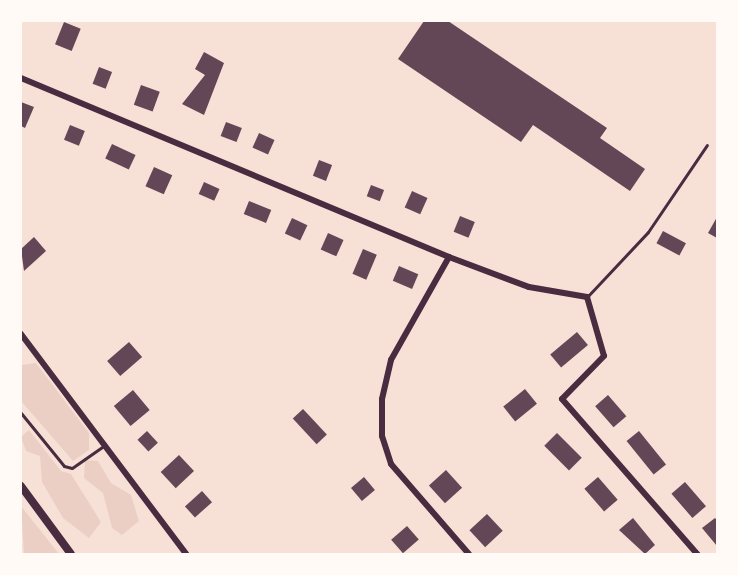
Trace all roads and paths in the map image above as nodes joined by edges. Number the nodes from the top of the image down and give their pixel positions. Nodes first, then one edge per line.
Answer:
1 (21, 78) edge
2 (707, 145) dead end
3 (449, 257) junction
4 (587, 297) junction
5 (21, 334) edge
6 (21, 413) edge
7 (103, 446) junction
8 (21, 486) edge
9 (71, 554) edge
10 (102, 554) edge
11 (119, 554) edge
12 (186, 554) edge
13 (469, 554) edge
14 (697, 554) edge

1 - 3 street
2 - 4 lane
3 - 4 street
3 - 13 street
4 - 14 street
5 - 7 street
6 - 7 lane
7 - 12 street
8 - 9 main road
10 - 11 lane

